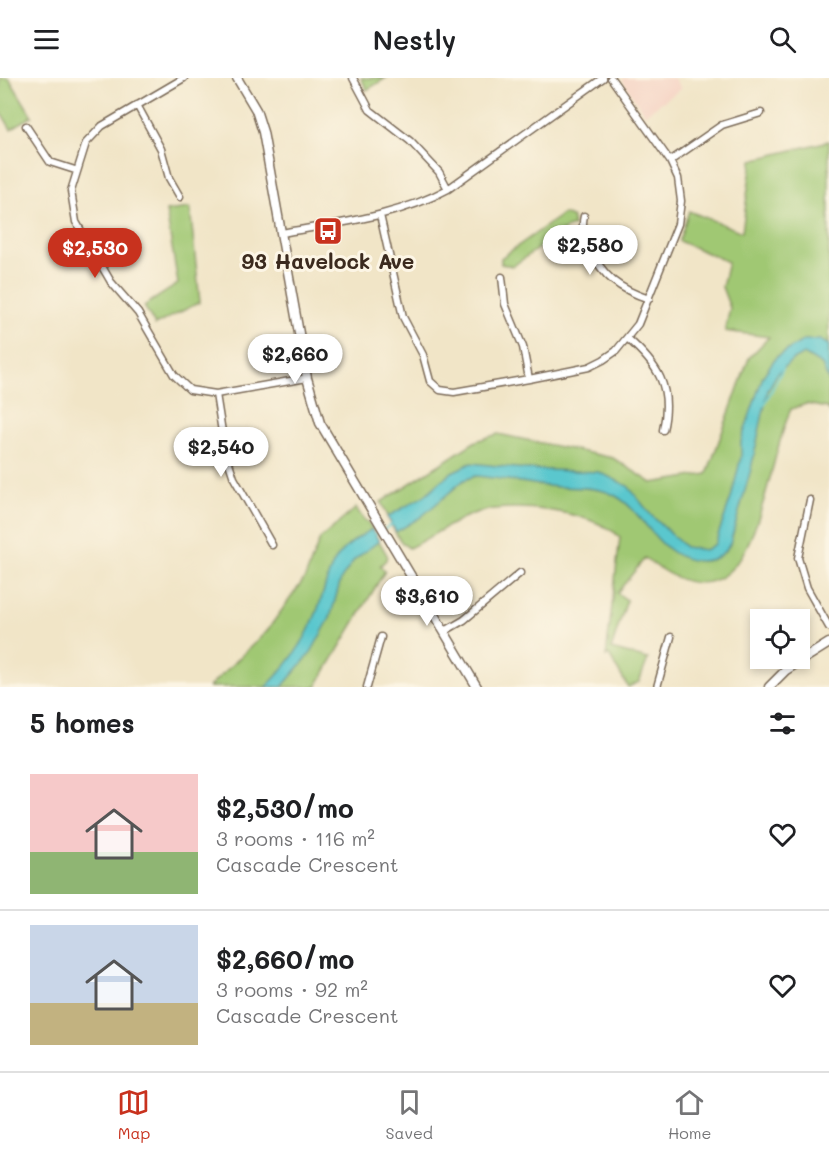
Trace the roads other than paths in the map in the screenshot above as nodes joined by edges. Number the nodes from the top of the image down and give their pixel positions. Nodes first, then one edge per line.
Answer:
1 (184, 78) edge
2 (237, 78) edge
3 (353, 78) edge
4 (603, 78) edge
5 (611, 78) edge
6 (137, 105) junction
7 (761, 113) dead end
8 (26, 126) dead end
9 (670, 161) junction
10 (75, 170) junction
11 (448, 189) junction
12 (180, 197) dead end
13 (381, 215) junction
14 (584, 216) dead end
15 (281, 233) junction
16 (502, 276) dead end
17 (649, 299) junction
18 (627, 338) junction
19 (307, 378) junction
20 (529, 379) junction
21 (216, 394) junction
22 (663, 430) dead end
23 (810, 500) dead end
24 (272, 545) dead end
25 (520, 573) dead end
26 (829, 627) edge
27 (445, 631) junction
28 (381, 637) dead end
29 (671, 637) dead end
30 (829, 644) edge
31 (367, 687) edge
32 (477, 687) edge
33 (657, 687) edge
34 (769, 687) edge

1 - 6 street
2 - 15 street
3 - 11 street
4 - 11 street
5 - 9 street
6 - 10 street
6 - 12 street
7 - 9 street
8 - 10 street
9 - 17 street
10 - 21 street
11 - 13 street
13 - 15 street
13 - 20 street
14 - 17 street
15 - 19 street
16 - 20 street
17 - 18 street
18 - 20 street
18 - 22 street
19 - 21 street
19 - 27 street
21 - 24 street
23 - 26 street
25 - 27 street
27 - 32 street
28 - 31 street
29 - 33 street
30 - 34 street

